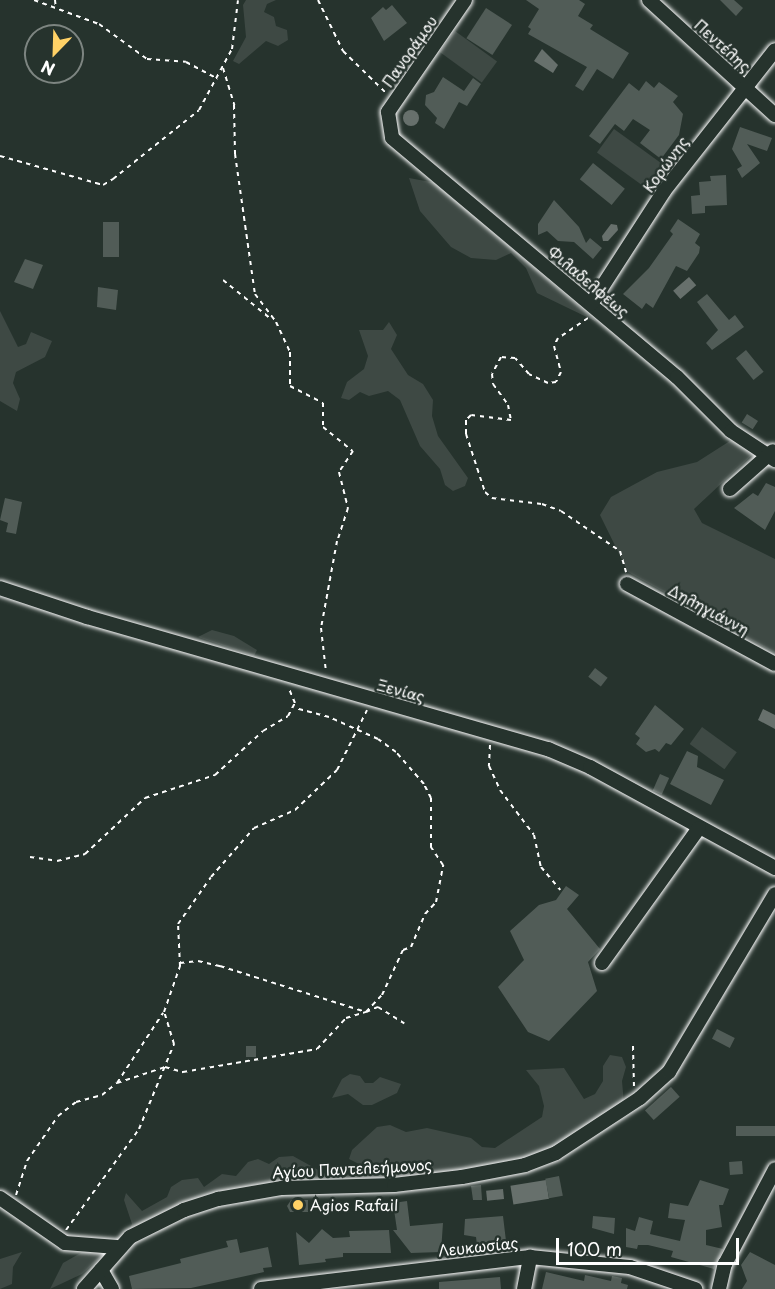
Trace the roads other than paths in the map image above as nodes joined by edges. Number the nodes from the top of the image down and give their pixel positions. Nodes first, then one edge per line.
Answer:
1 (465, 0) edge
2 (649, 0) edge
3 (775, 50) edge
4 (744, 86) junction
5 (775, 114) edge
6 (387, 124) joint
7 (591, 304) junction
8 (773, 455) edge
9 (730, 489) dead end
10 (627, 584) road end
11 (0, 588) edge
12 (775, 664) edge
13 (699, 828) junction
14 (775, 868) edge
15 (775, 894) edge
16 (602, 963) dead end
17 (775, 1169) edge
18 (0, 1198) edge
19 (117, 1247) junction
20 (530, 1257) junction
21 (101, 1270) junction
22 (84, 1289) edge
23 (112, 1289) edge
24 (261, 1289) edge
25 (524, 1289) edge
26 (695, 1289) edge
27 (719, 1289) edge

1 - 6 street, Πανοράμου
2 - 4 street, Πεντέλης
3 - 4 street, Κορώνης
4 - 5 street, Πεντέλης
4 - 7 street, Κορώνης
6 - 7 street, Φιλαδελφέως
7 - 8 street, Φιλαδελφέως
8 - 9 street
10 - 12 street, Δηληγιάννη
11 - 13 street, Ξενίας
13 - 14 street, Ξενίας
13 - 16 street
15 - 19 street, Αγίου Παντελεήμονος
17 - 27 street
18 - 19 street
19 - 21 street, Αγίου Παντελεήμονος
20 - 24 street, Λευκωσίας
20 - 25 street
20 - 26 street, Λευκωσίας
21 - 22 street, Αγίου Παντελεήμονος
21 - 23 street

